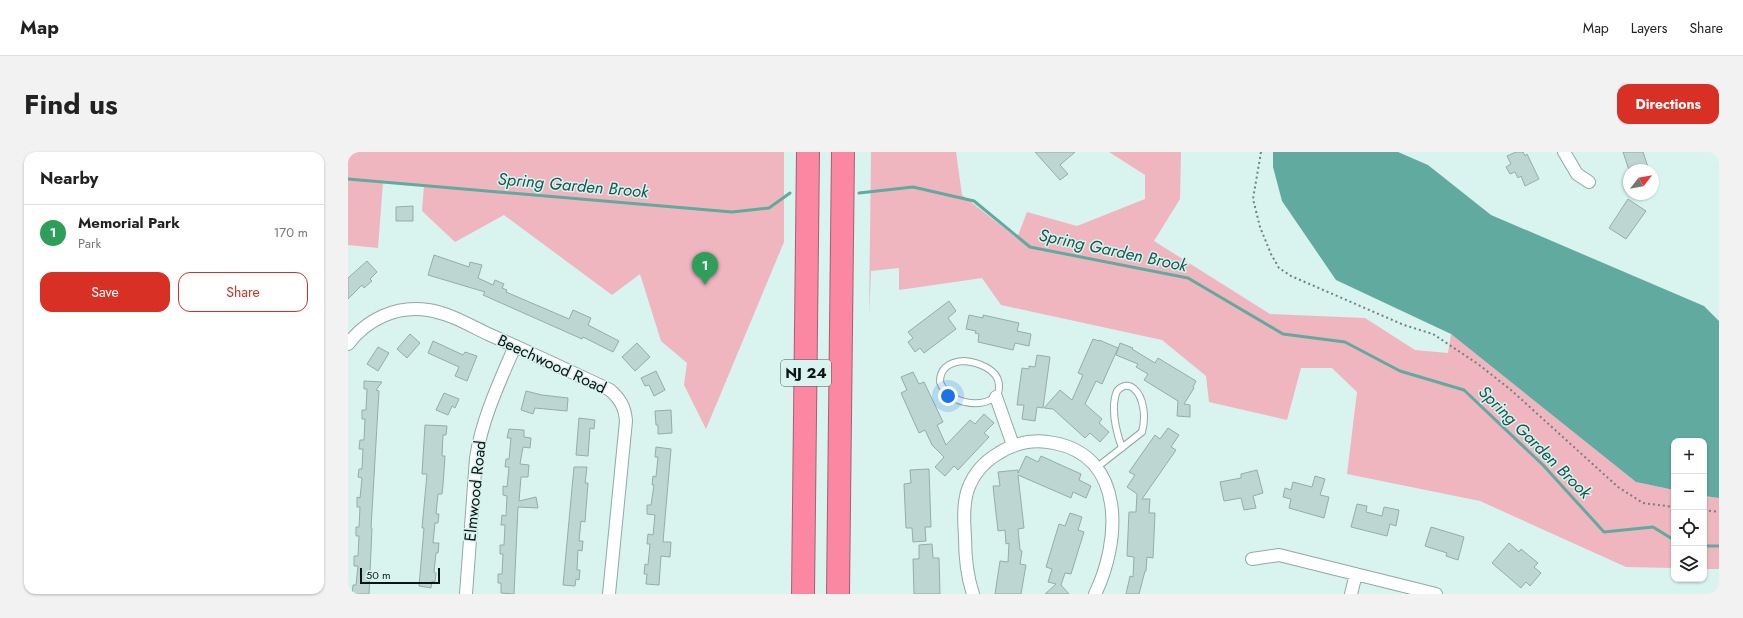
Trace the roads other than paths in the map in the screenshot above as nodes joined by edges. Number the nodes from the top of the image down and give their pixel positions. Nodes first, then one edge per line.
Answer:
1 (808, 152) edge
2 (843, 152) edge
3 (1564, 152) edge
4 (1589, 182) dead end
5 (348, 344) edge
6 (515, 346) junction
7 (996, 397) junction
8 (1013, 445) junction
9 (1122, 448) junction
10 (1096, 468) junction
11 (1252, 559) dead end
12 (1356, 574) junction
13 (466, 594) edge
14 (609, 594) edge
15 (803, 594) edge
16 (838, 594) edge
17 (973, 594) edge
18 (1095, 594) edge
19 (1351, 594) edge
20 (1436, 594) edge

1 - 15 highway, NJ 24
2 - 16 highway, NJ 24
3 - 4 street
5 - 6 street, Beechwood Road
6 - 13 street, Elmwood Road
6 - 14 street, Beechwood Road
7 - 7 lane
7 - 8 street
8 - 10 street
8 - 17 street
9 - 9 lane
9 - 10 lane
10 - 18 street
11 - 12 street
12 - 19 street
12 - 20 street

